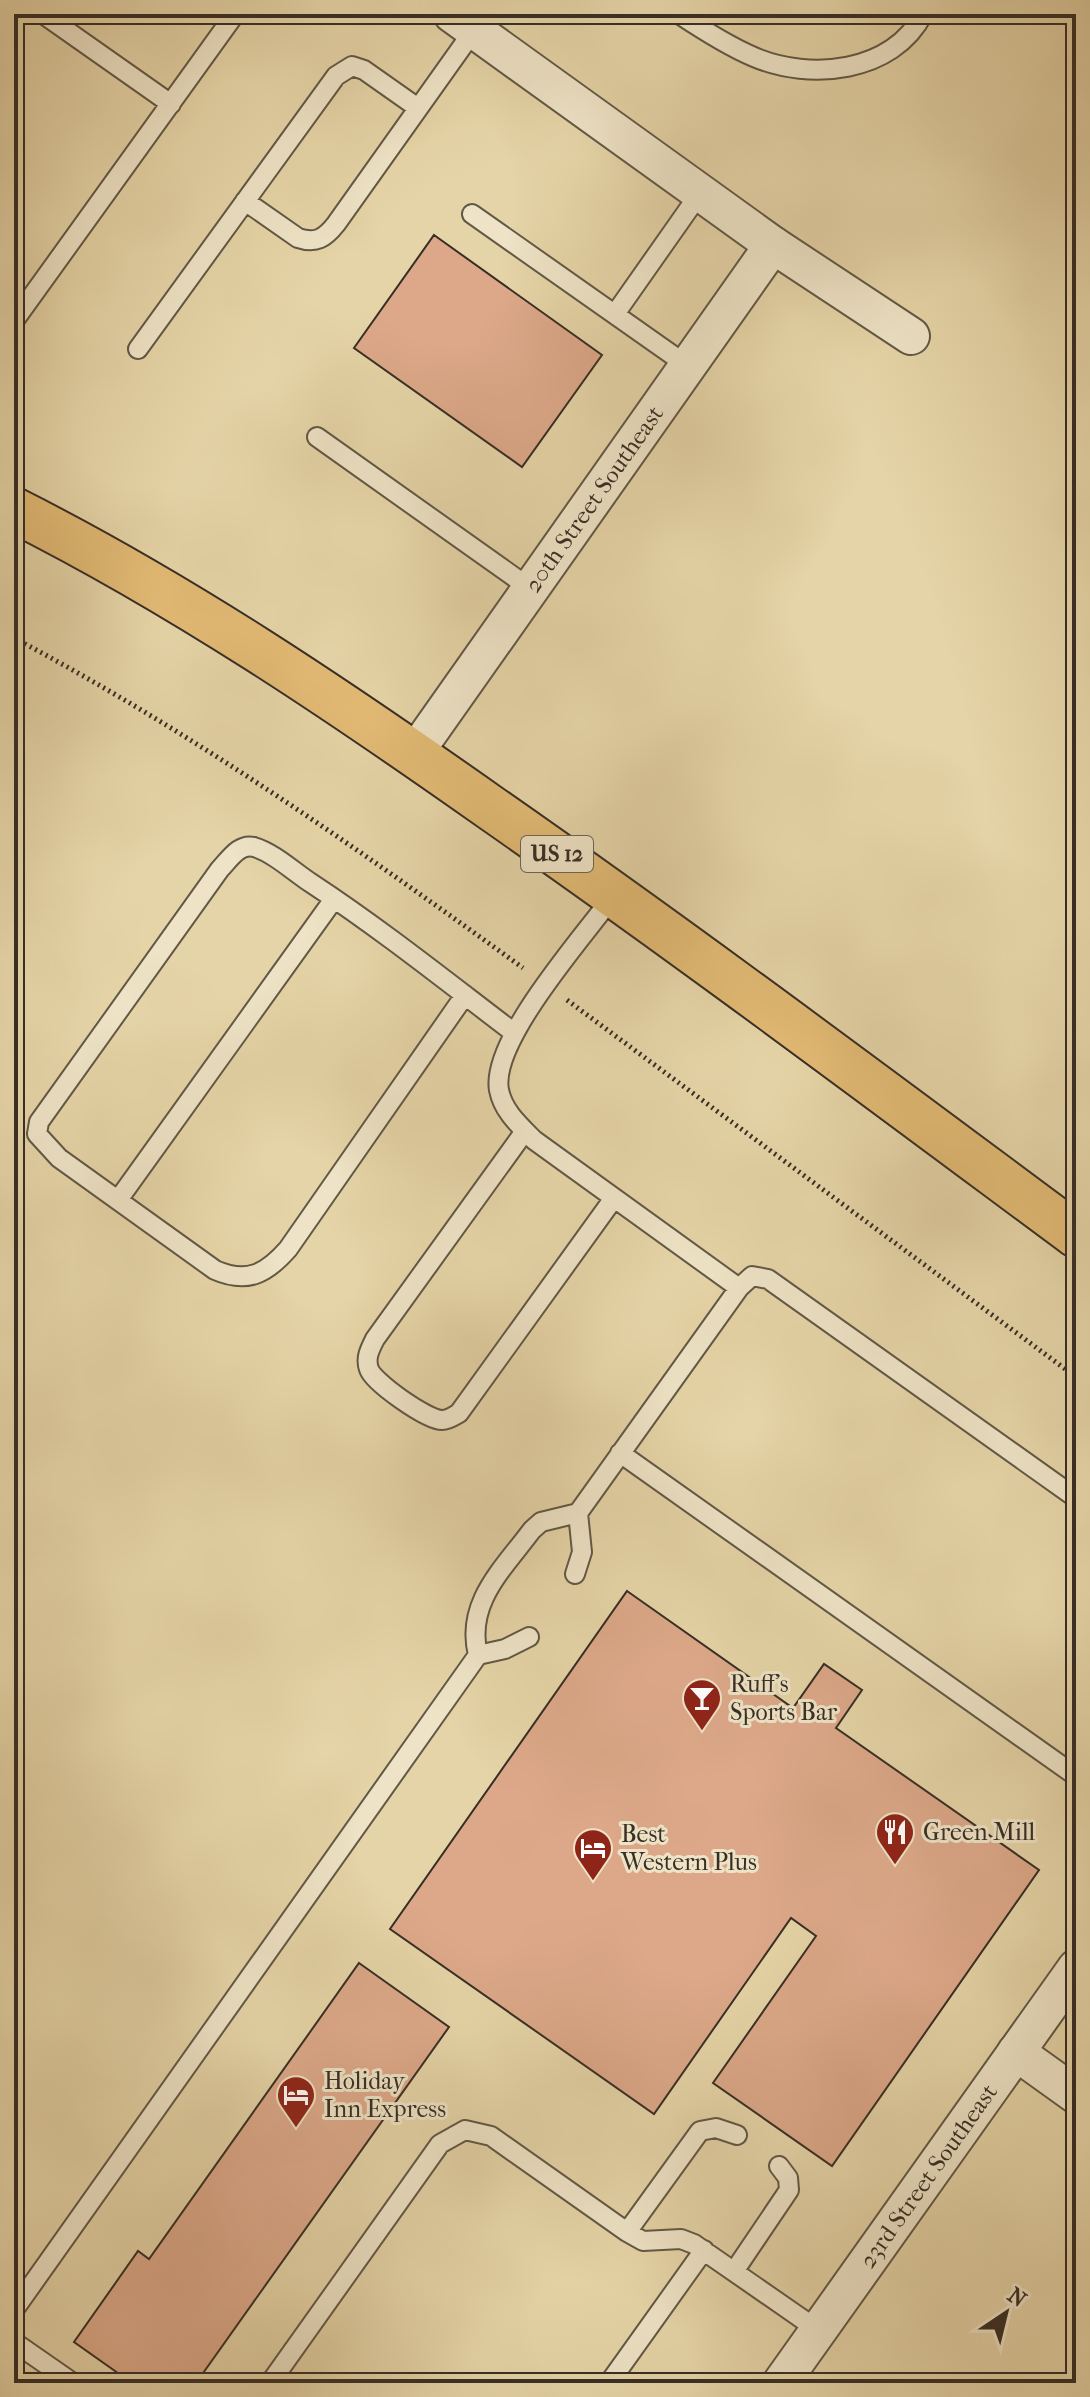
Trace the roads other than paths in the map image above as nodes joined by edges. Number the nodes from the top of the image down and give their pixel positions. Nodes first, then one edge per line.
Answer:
1 (43, 14) edge
2 (235, 14) edge
3 (679, 14) edge
4 (923, 14) edge
5 (463, 22) edge
6 (171, 104) junction
7 (418, 108) junction
8 (700, 193) junction
9 (245, 201) junction
10 (472, 214) dead end
11 (773, 245) junction
12 (615, 314) junction
13 (14, 321) edge
14 (911, 336) dead end
15 (138, 349) dead end
16 (688, 366) junction
17 (317, 437) dead end
18 (14, 510) edge
19 (531, 589) junction
20 (414, 754) junction
21 (614, 895) junction
22 (334, 899) junction
23 (465, 995) junction
24 (513, 1032) junction
25 (525, 1131) junction
26 (614, 1198) junction
27 (118, 1200) junction
28 (1076, 1235) edge
29 (739, 1288) junction
30 (620, 1453) junction
31 (1076, 1498) edge
32 (578, 1513) junction
33 (575, 1574) dead end
34 (529, 1637) dead end
35 (478, 1655) junction
36 (1075, 1773) edge
37 (1076, 1968) edge
38 (1016, 2052) junction
39 (1076, 2095) edge
40 (737, 2135) dead end
41 (779, 2166) dead end
42 (627, 2232) junction
43 (704, 2250) junction
44 (735, 2270) junction
45 (14, 2310) edge
46 (818, 2330) junction
47 (14, 2342) edge
48 (73, 2383) edge
49 (270, 2383) edge
50 (609, 2383) edge
51 (781, 2383) edge

1 - 6 lane
2 - 6 lane
3 - 4 lane
5 - 7 lane
5 - 8 street
6 - 13 lane
7 - 9 lane
7 - 9 lane
8 - 11 street
8 - 12 lane
9 - 15 lane
10 - 12 lane
11 - 14 street
11 - 16 street, 20th Street Southeast
12 - 16 lane
16 - 19 street, 20th Street Southeast
17 - 19 lane
18 - 20 highway, US 12 / US 12
19 - 20 street, 20th Street Southeast
20 - 21 highway, US 12 / US 12
21 - 24 lane
21 - 28 highway, US 12 / US 12
22 - 23 lane
22 - 27 lane
22 - 27 lane
23 - 24 lane
23 - 27 lane
24 - 25 lane
25 - 26 lane
25 - 26 lane
26 - 29 lane
29 - 30 lane
29 - 31 lane
30 - 32 lane
30 - 36 lane
32 - 33 lane
32 - 35 lane
34 - 35 lane
35 - 45 lane
37 - 38 street, 23rd Street Southeast
38 - 39 street
38 - 46 street, 23rd Street Southeast
40 - 42 lane
41 - 44 lane
42 - 43 lane
42 - 49 lane
43 - 44 lane
43 - 50 lane
44 - 46 lane
46 - 51 street, 23rd Street Southeast
47 - 48 lane

